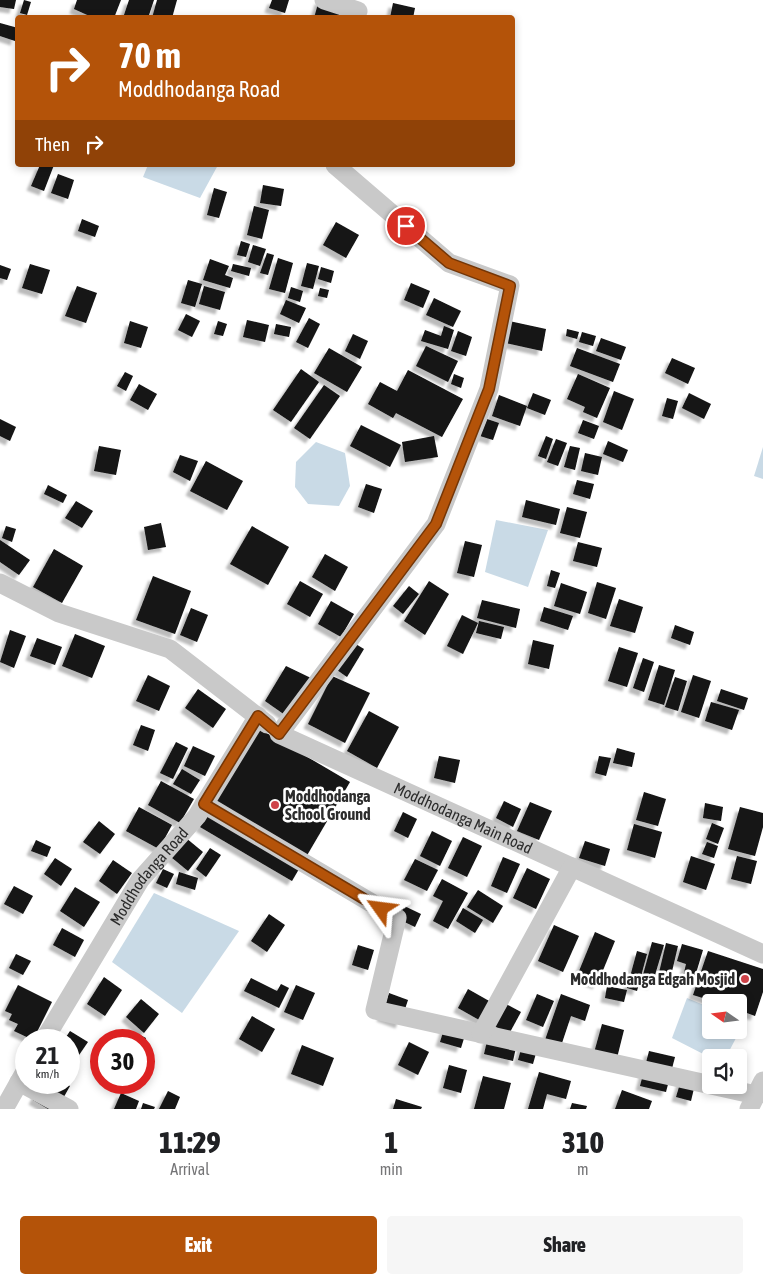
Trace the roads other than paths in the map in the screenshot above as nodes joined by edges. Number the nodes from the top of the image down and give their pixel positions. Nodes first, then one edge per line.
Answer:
1 (324, 0) edge
2 (359, 9) edge
3 (337, 167) edge
4 (0, 583) edge
5 (258, 716) junction
6 (279, 734) junction
7 (204, 804) junction
8 (572, 867) junction
9 (763, 954) edge
10 (51, 1029) edge
11 (481, 1034) junction
12 (15, 1090) edge
13 (48, 1094) edge
14 (756, 1095) edge
15 (4, 1109) edge
16 (69, 1109) edge

1 - 2 street
3 - 6 street
4 - 5 street, Moddhodanga Main Road
5 - 6 street, Moddhodanga Main Road
5 - 7 street, Moddhodanga Road
6 - 8 street, Moddhodanga Main Road
7 - 10 street, Moddhodanga Road
7 - 11 street
8 - 9 street, Moddhodanga Main Road
8 - 11 street
11 - 14 street
12 - 15 street
13 - 16 street

